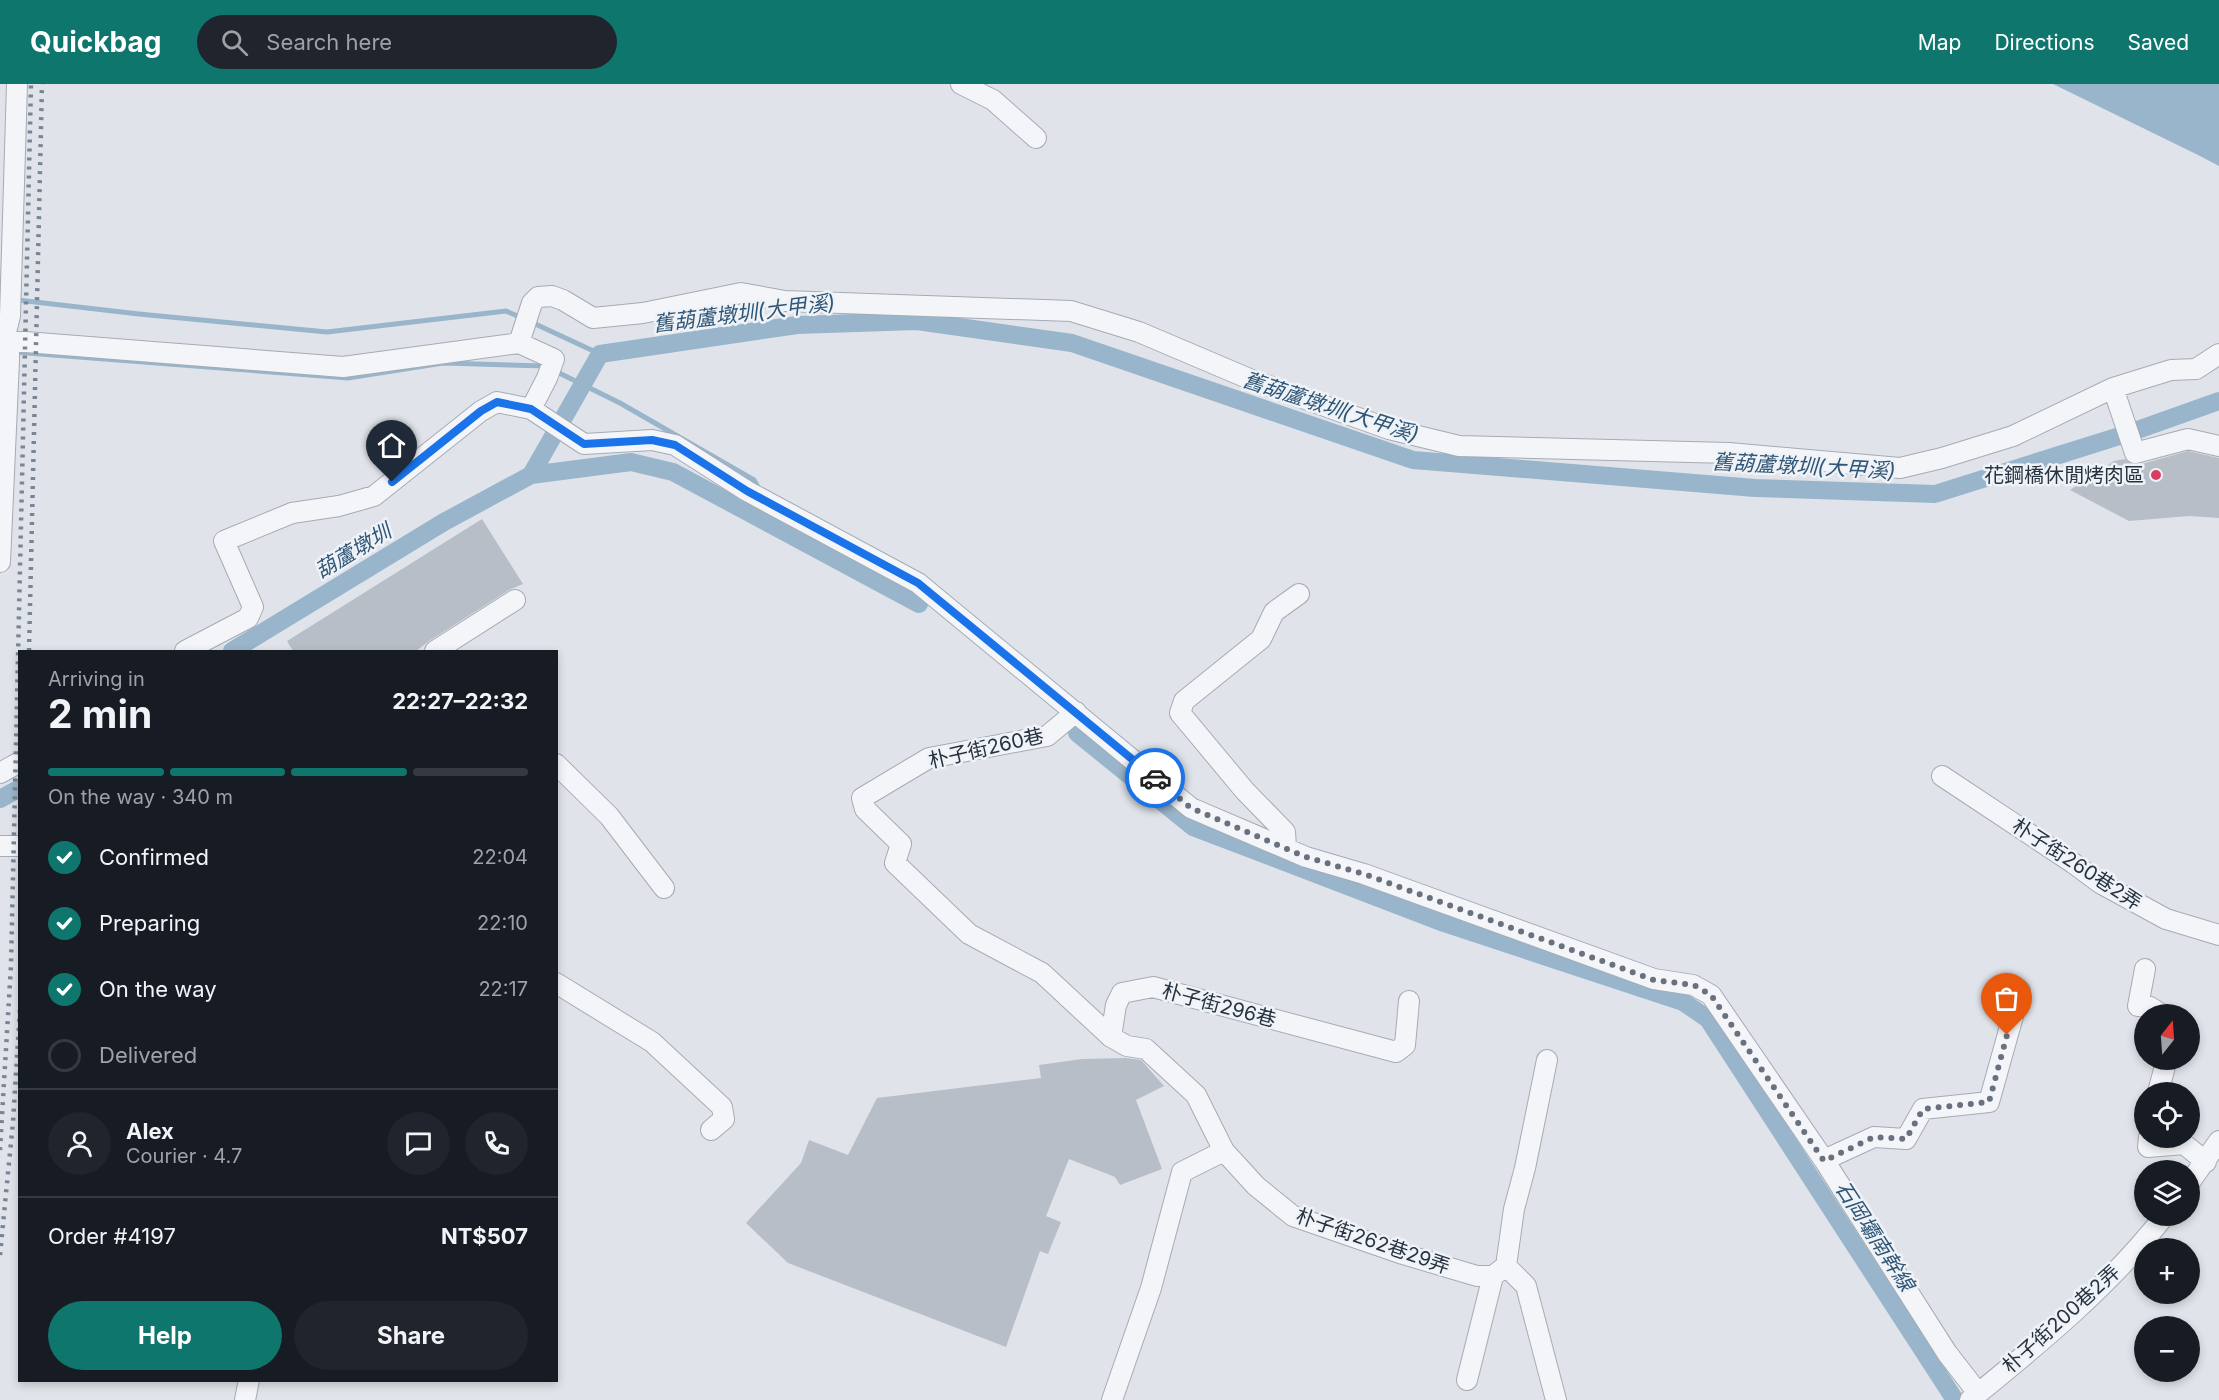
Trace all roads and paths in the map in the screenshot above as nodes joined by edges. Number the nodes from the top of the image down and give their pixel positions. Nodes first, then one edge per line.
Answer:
1 (17, 84) edge
2 (962, 84) edge
3 (1036, 138) dead end
4 (7, 183) edge
5 (519, 343) junction
6 (6, 347) edge
7 (2219, 354) edge
8 (2113, 388) junction
9 (531, 409) junction
10 (2219, 446) edge
11 (0, 562) edge
12 (1299, 594) dead end
13 (515, 600) dead end
14 (187, 650) edge
15 (437, 650) edge
16 (1076, 712) junction
17 (18, 763) edge
18 (558, 766) edge
19 (0, 773) edge
20 (1942, 776) dead end
21 (0, 846) edge
22 (18, 846) edge
23 (1286, 848) junction
24 (664, 888) dead end
25 (2219, 935) edge
26 (2145, 969) dead end
27 (558, 984) edge
28 (2020, 991) dead end
29 (1409, 1000) dead end
30 (2138, 1004) edge
31 (1110, 1037) junction
32 (1547, 1060) dead end
33 (711, 1130) dead end
34 (2219, 1141) edge
35 (2189, 1148) edge
36 (1224, 1151) junction
37 (1824, 1161) junction
38 (2206, 1162) junction
39 (2200, 1170) edge
40 (2156, 1226) edge
41 (1500, 1271) junction
42 (1467, 1380) dead end
43 (249, 1382) edge
44 (1974, 1397) edge
45 (245, 1400) edge
46 (1112, 1400) edge
47 (1556, 1400) edge

1 - 4 street
2 - 3 street
4 - 6 street
5 - 6 street
5 - 8 street
5 - 9 street
6 - 11 street
7 - 8 street
8 - 10 street
9 - 14 street
9 - 16 street
12 - 23 street
13 - 15 street
16 - 23 street
16 - 31 street, 朴子街260巷
17 - 19 street
18 - 24 street
20 - 25 street, 朴子街260巷2弄
21 - 22 street
23 - 37 street
26 - 30 street
27 - 33 street
28 - 37 street
29 - 31 street, 朴子街296巷
31 - 36 street
32 - 41 street
34 - 38 street
35 - 38 street
36 - 41 street, 朴子街262巷29弄
36 - 46 street
37 - 44 street
38 - 39 street
40 - 44 street, 朴子街200巷2弄
41 - 42 street
41 - 47 street
43 - 45 street

